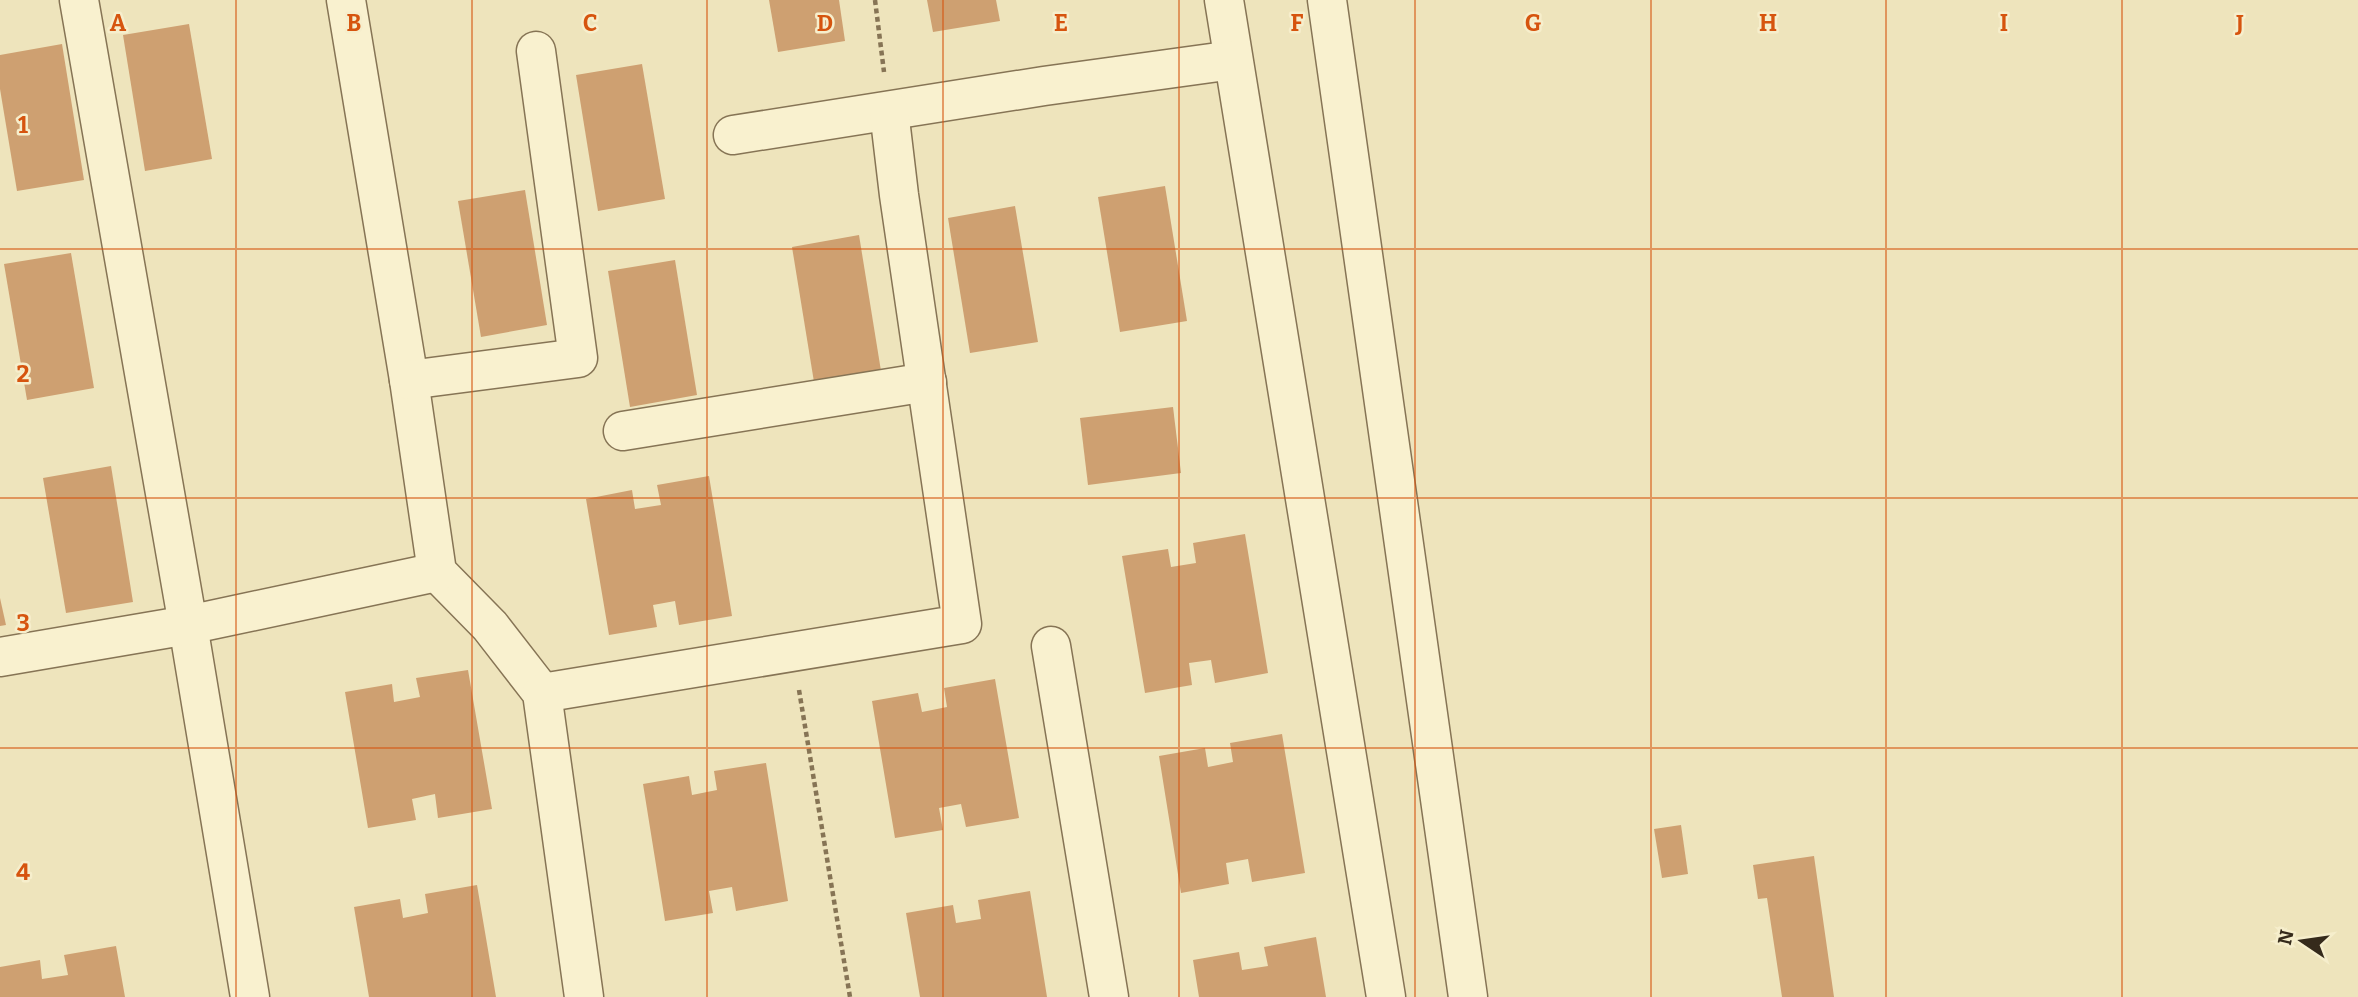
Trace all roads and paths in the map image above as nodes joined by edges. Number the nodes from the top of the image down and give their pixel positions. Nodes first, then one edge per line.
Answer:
1 (79, 0) edge
2 (346, 0) edge
3 (875, 0) edge
4 (1224, 0) edge
5 (1327, 0) edge
6 (536, 51) dead end
7 (1233, 60) junction
8 (889, 111) junction
9 (733, 135) dead end
10 (409, 380) junction
11 (927, 382) junction
12 (623, 431) dead end
13 (438, 572) junction
14 (188, 625) junction
15 (1051, 646) dead end
16 (793, 652) junction
17 (0, 657) edge
18 (542, 693) junction
19 (250, 997) edge
20 (584, 997) edge
21 (850, 997) edge
22 (1109, 997) edge
23 (1386, 997) edge
24 (1468, 997) edge

1 - 14 street
2 - 10 street
3 - 8 path
4 - 7 street
5 - 24 street
6 - 10 street
7 - 8 street
7 - 23 street
8 - 9 street
8 - 11 street
10 - 13 street
11 - 12 street
11 - 16 street
13 - 14 street
13 - 18 street
14 - 17 street
14 - 19 street
15 - 22 street
16 - 18 street
16 - 21 path
18 - 20 street

